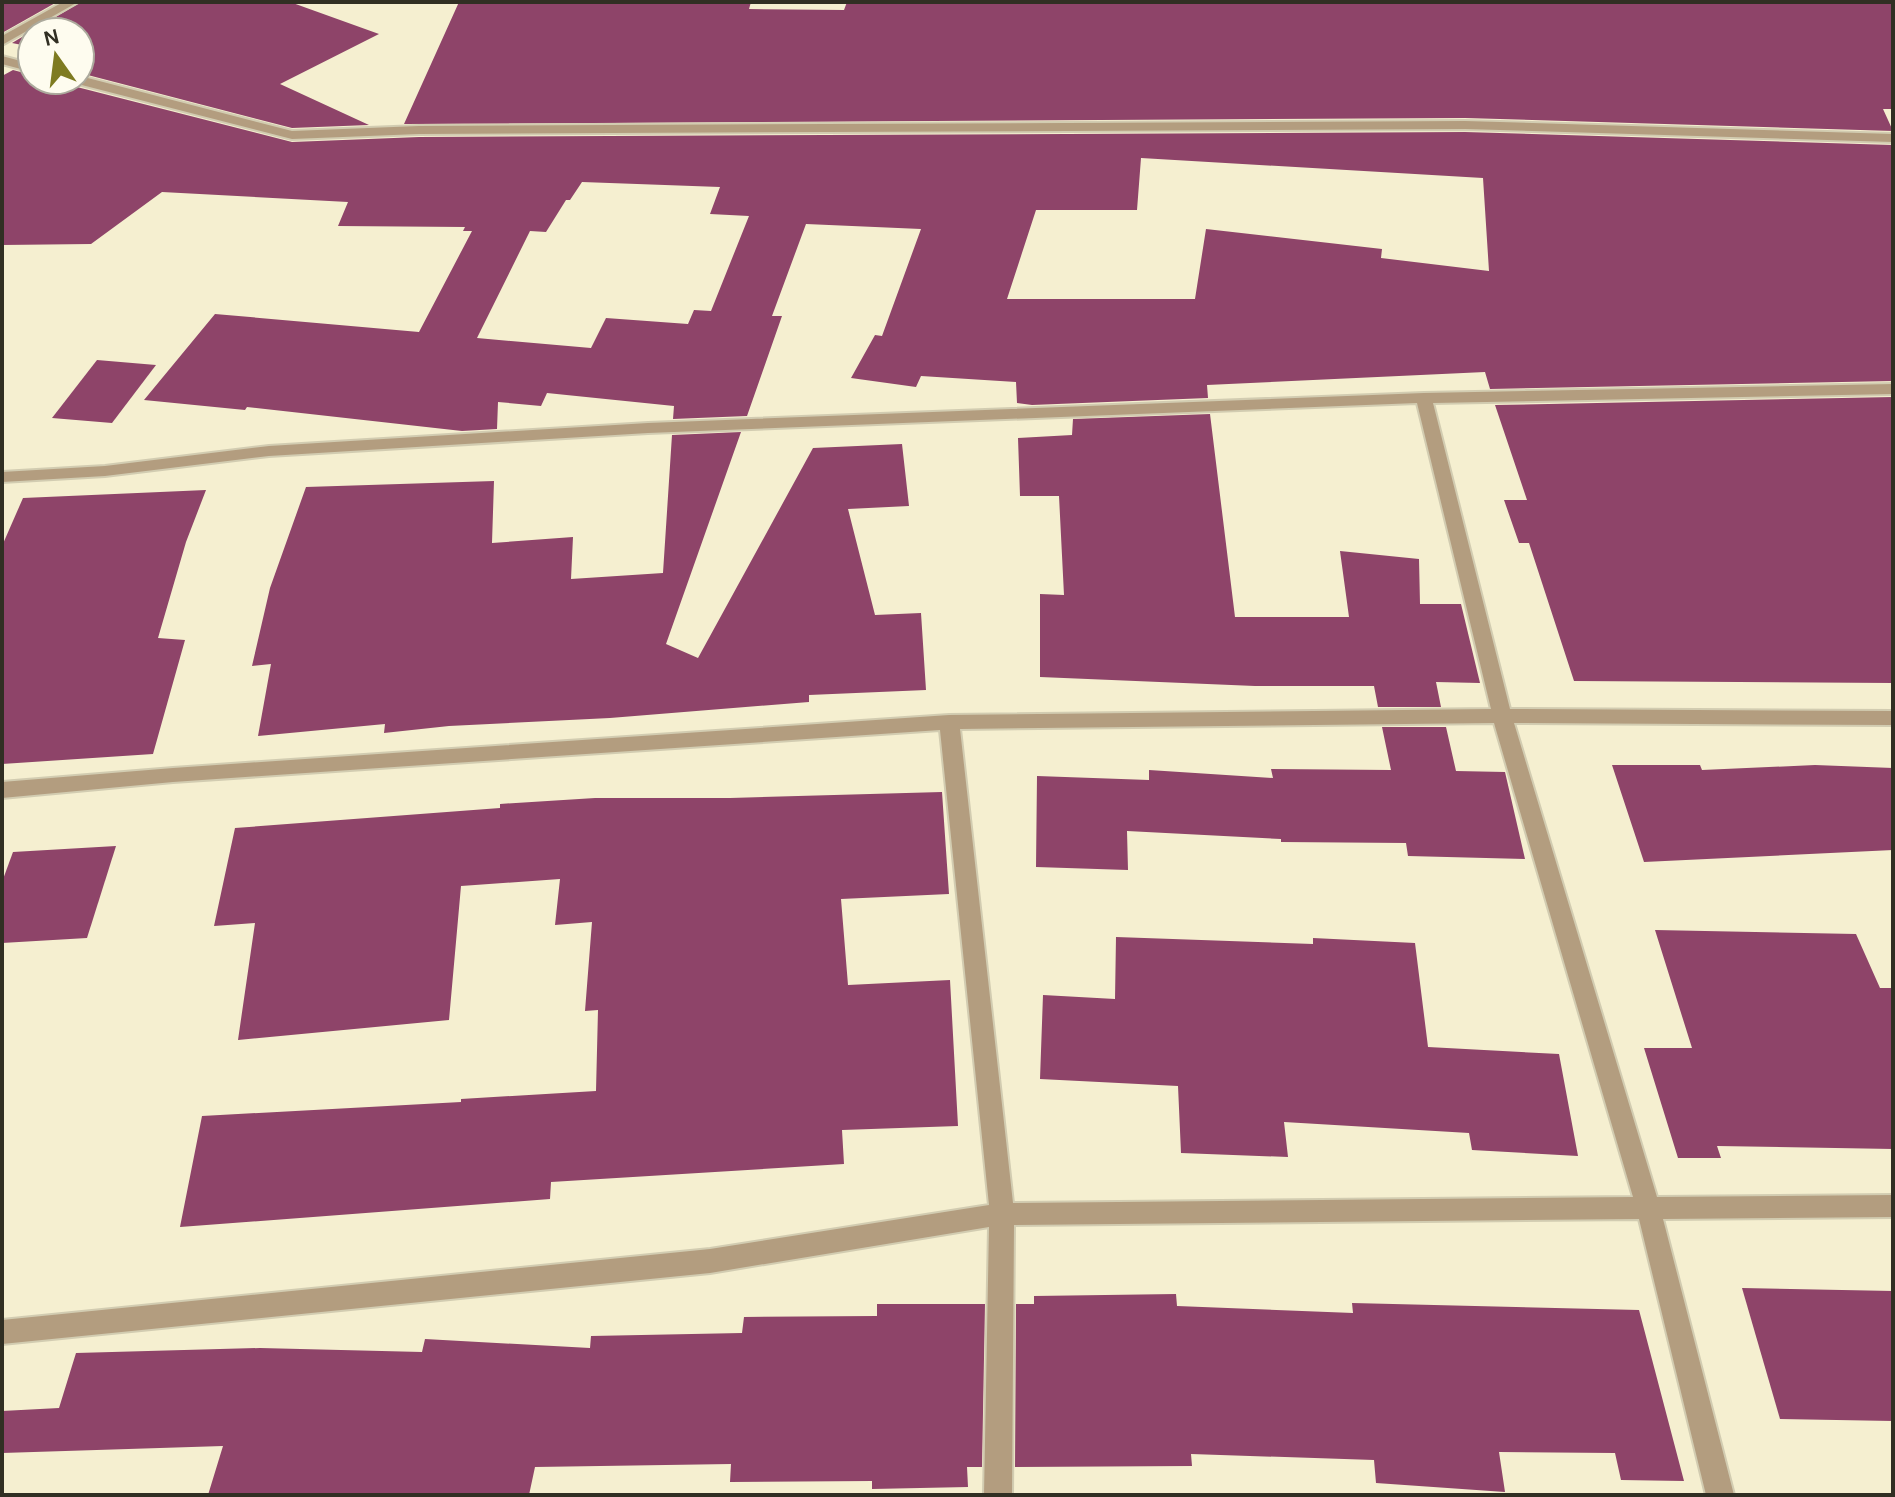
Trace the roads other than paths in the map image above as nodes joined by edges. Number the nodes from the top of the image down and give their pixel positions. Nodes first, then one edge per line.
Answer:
1 (72, 2) edge
2 (2, 41) edge
3 (96, 84) edge
4 (1893, 138) edge
5 (1893, 389) edge
6 (1424, 398) junction
7 (2, 477) edge
8 (1502, 716) junction
9 (1893, 718) edge
10 (949, 722) junction
11 (2, 790) edge
12 (1893, 1206) edge
13 (1648, 1207) junction
14 (1002, 1214) junction
15 (2, 1332) edge
16 (998, 1495) edge
17 (1720, 1495) edge

1 - 2 street
3 - 4 street
5 - 6 street
6 - 7 street
6 - 8 street
8 - 9 street
8 - 10 street
8 - 13 street
10 - 11 street
10 - 14 street
12 - 13 street
13 - 14 street
13 - 17 street
14 - 15 street
14 - 16 street

